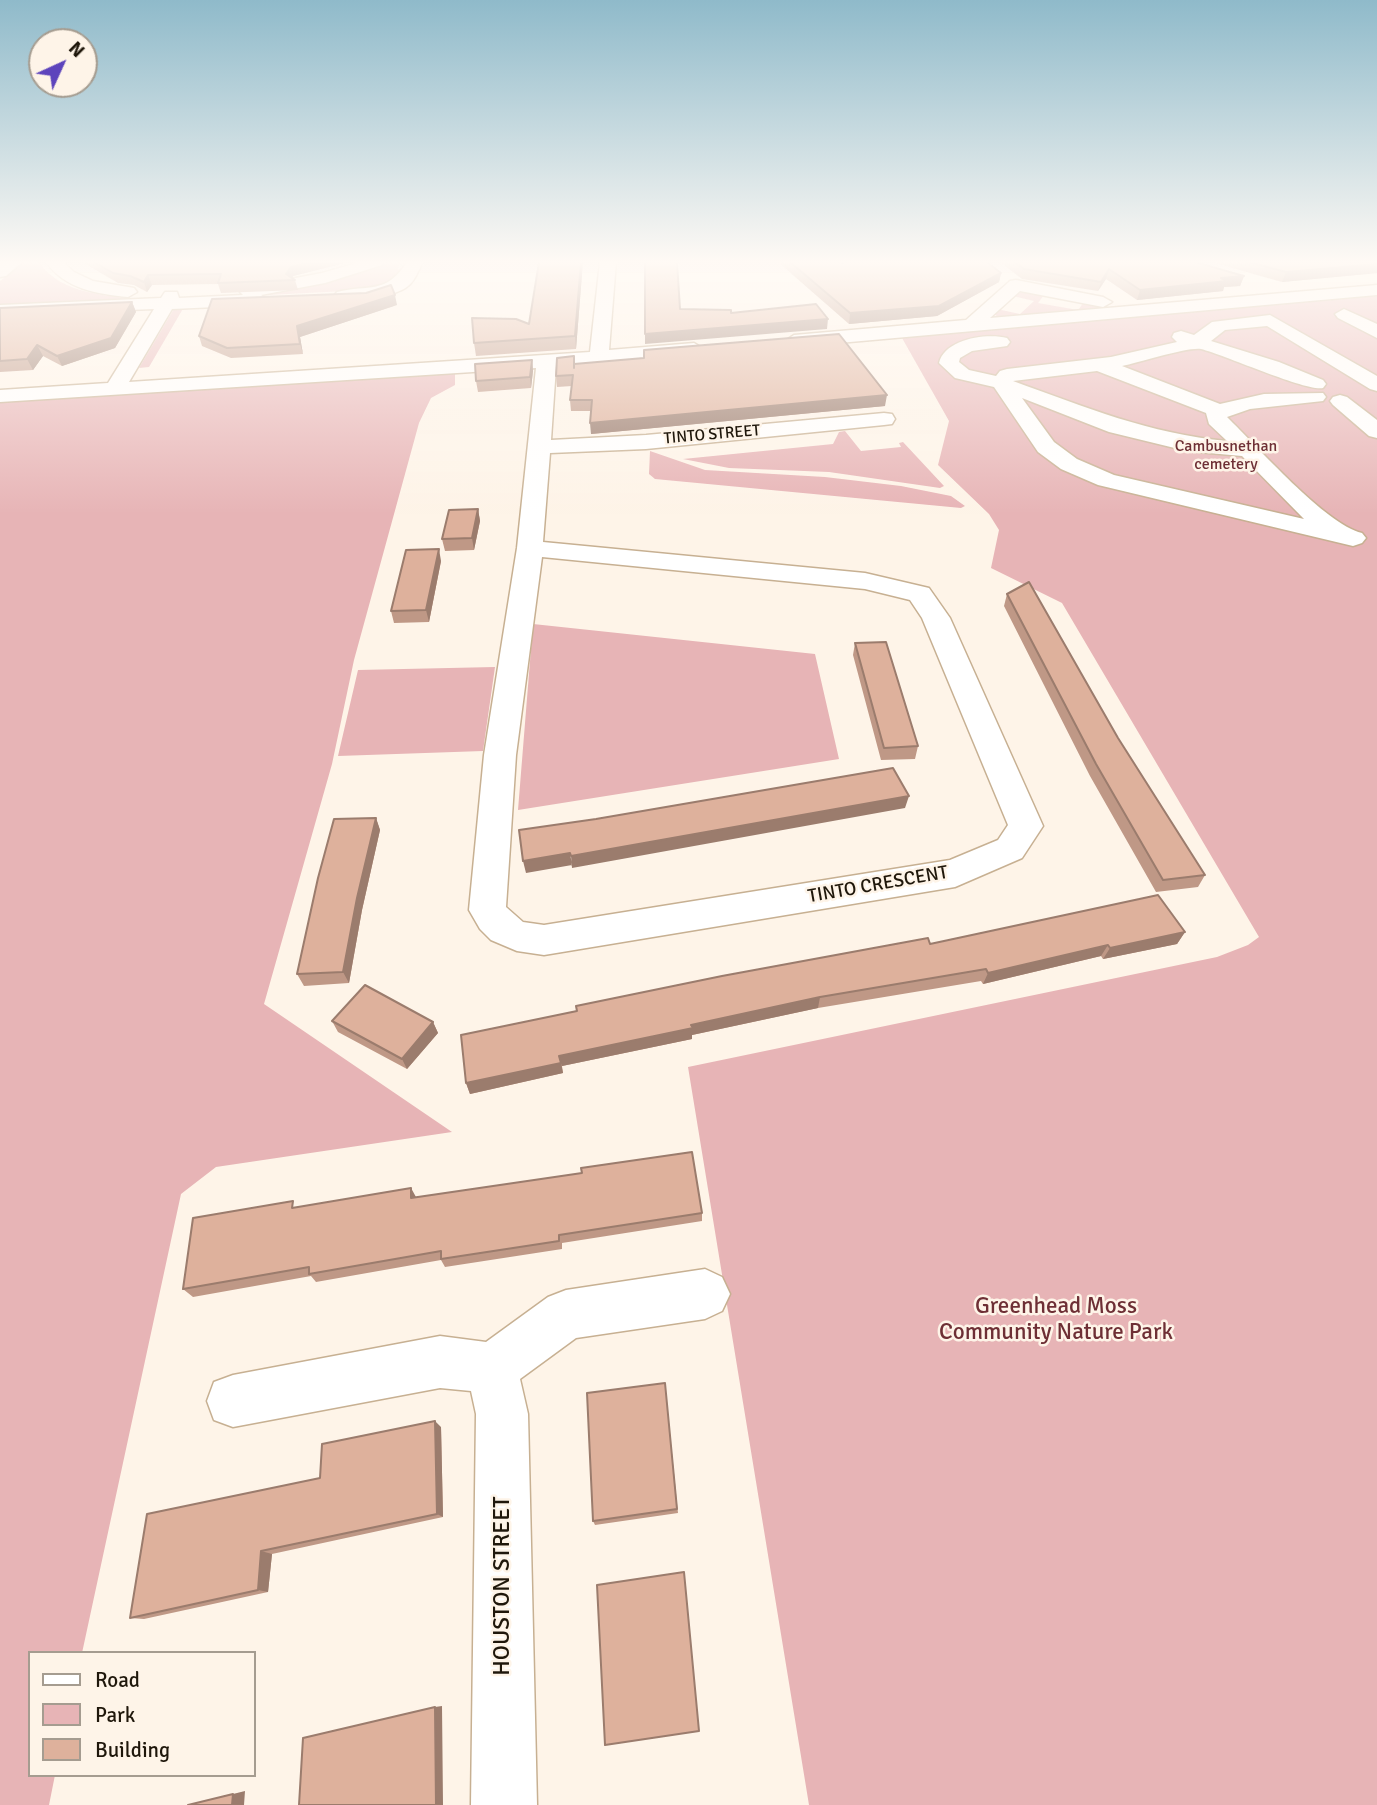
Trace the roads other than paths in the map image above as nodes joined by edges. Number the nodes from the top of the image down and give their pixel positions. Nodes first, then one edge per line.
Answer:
1 (141, 346) edge
2 (601, 346) edge
3 (1182, 346) edge
4 (1207, 346) edge
5 (1312, 346) edge
6 (707, 348) edge
7 (1038, 348) dead end
8 (600, 357) junction
9 (547, 361) junction
10 (163, 362) dead end
11 (1100, 365) junction
12 (1001, 383) junction
13 (149, 385) junction
14 (1377, 387) edge
15 (115, 388) junction
16 (1316, 391) junction
17 (0, 396) edge
18 (1343, 396) junction
19 (1220, 411) junction
20 (884, 419) dead end
21 (1377, 431) edge
22 (540, 447) junction
23 (1249, 450) junction
24 (1353, 538) junction
25 (1377, 544) edge
26 (530, 548) junction
27 (705, 1294) dead end
28 (492, 1368) junction
29 (233, 1401) dead end
30 (504, 1805) edge

1 - 15 street
2 - 8 street
3 - 11 street
4 - 16 street
5 - 14 street
6 - 8 street
7 - 12 street
8 - 9 street
9 - 13 street
9 - 22 street, TINTO CRESCENT
10 - 13 street
11 - 12 street
11 - 19 street
12 - 23 street
12 - 24 street
13 - 15 street
14 - 18 street
15 - 17 street
16 - 18 street
16 - 19 street
18 - 21 street
19 - 23 street
20 - 22 street, TINTO STREET
22 - 26 street, TINTO CRESCENT
23 - 24 street
24 - 25 street
26 - 26 street, TINTO CRESCENT
27 - 28 street
28 - 29 street
28 - 30 street, HOUSTON STREET

